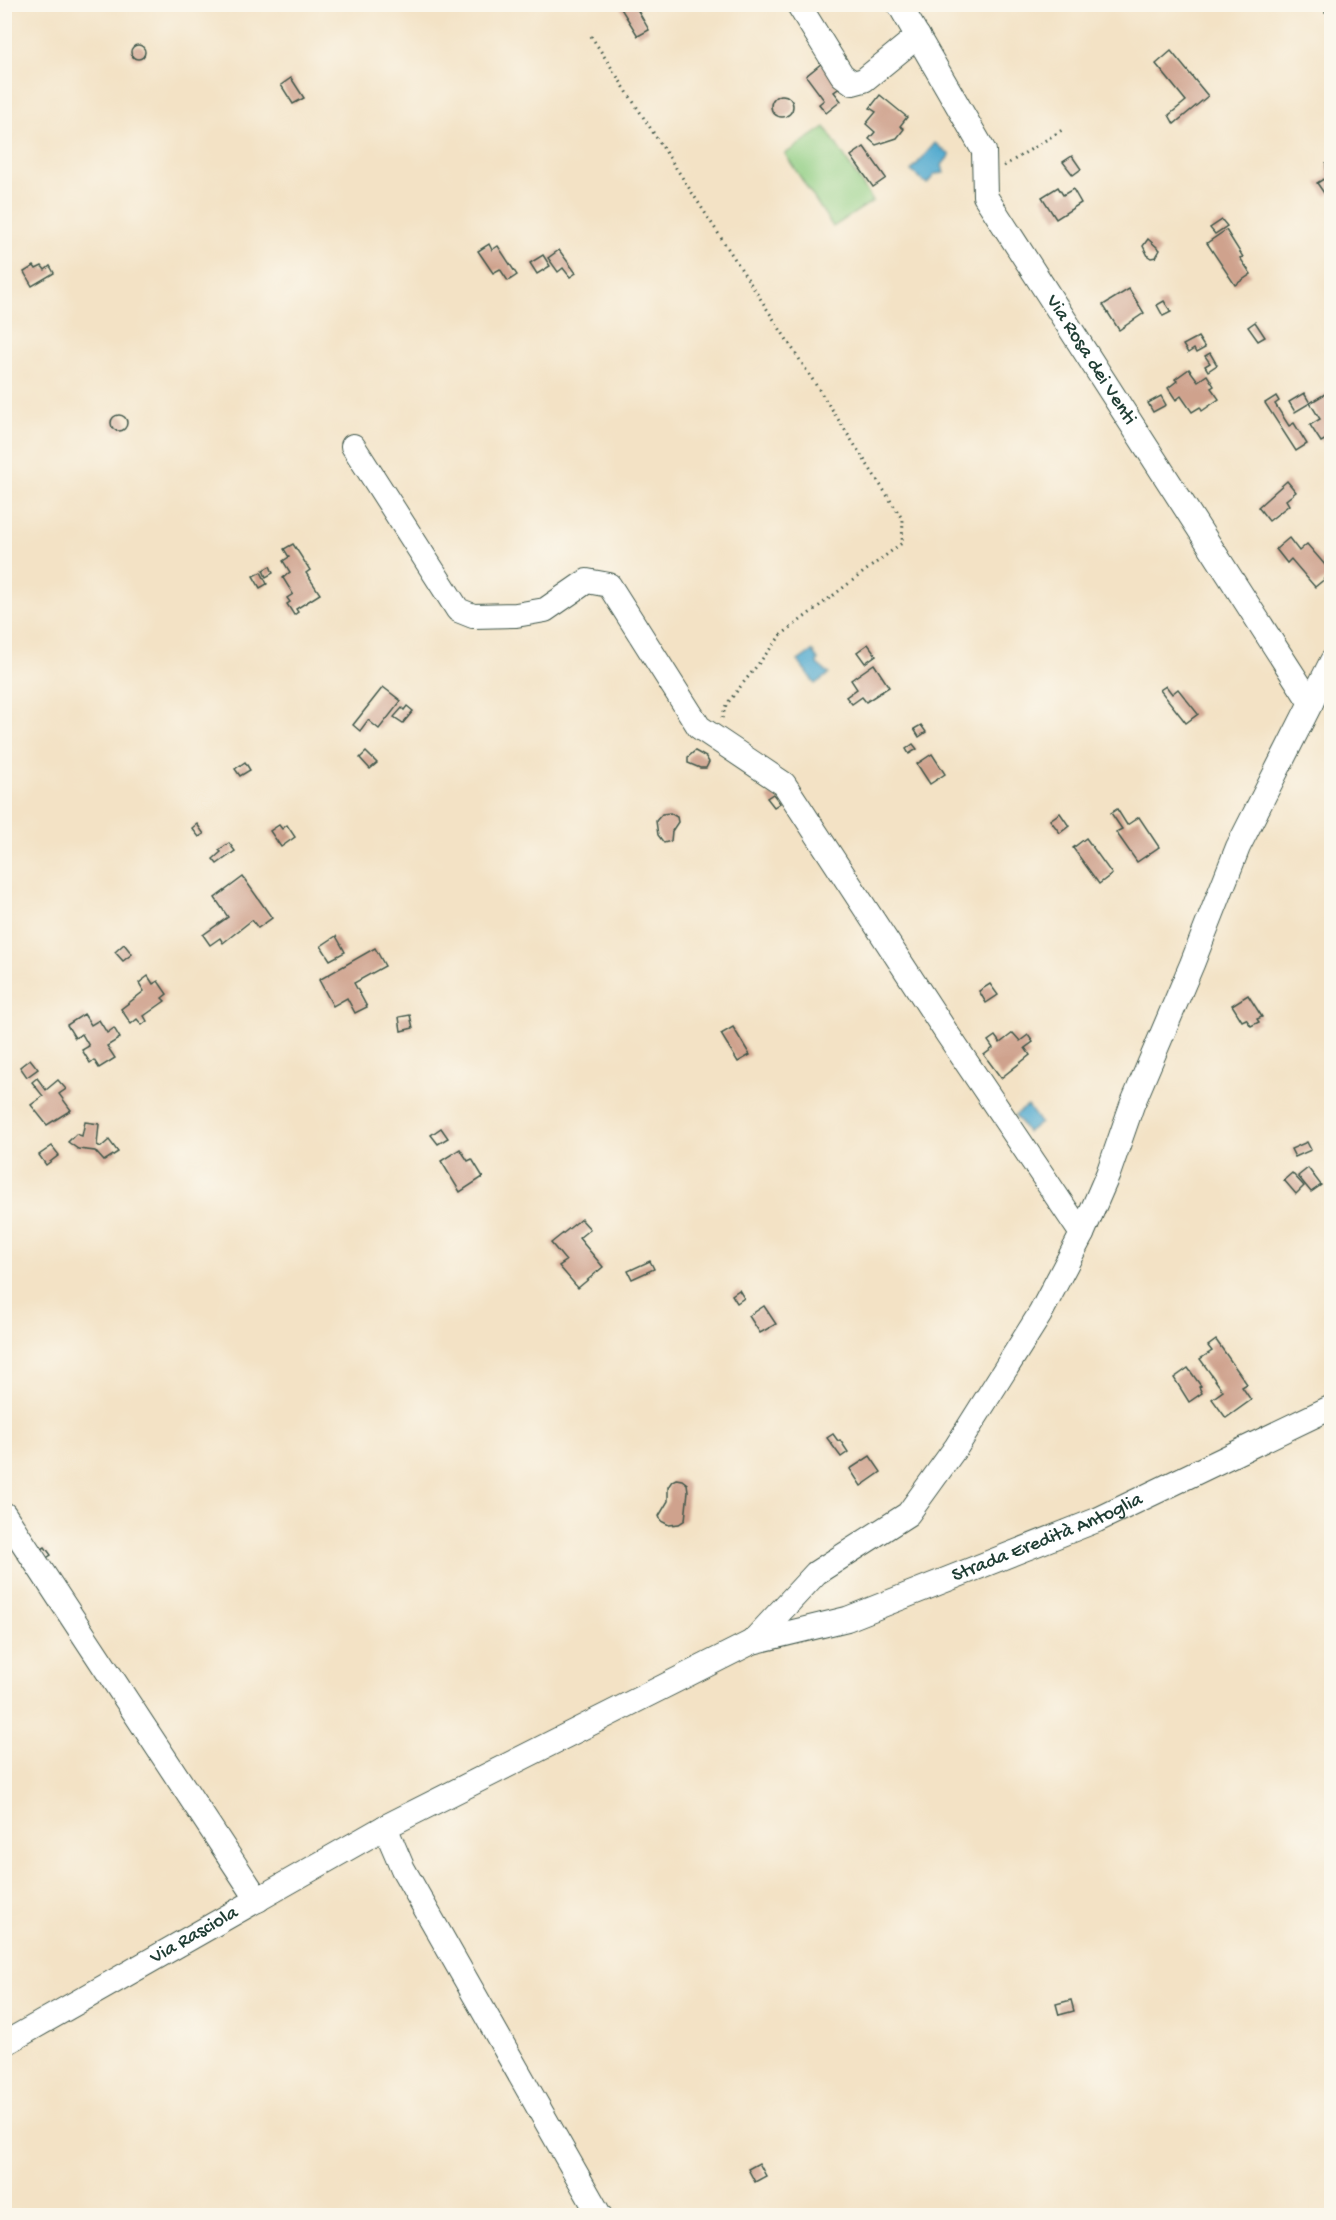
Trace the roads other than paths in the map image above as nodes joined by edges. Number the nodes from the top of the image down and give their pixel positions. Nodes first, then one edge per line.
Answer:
1 (798, 4) edge
2 (899, 4) edge
3 (918, 36) junction
4 (353, 446) dead end
5 (1332, 661) edge
6 (1311, 703) junction
7 (1082, 1234) junction
8 (1332, 1407) edge
9 (4, 1514) edge
10 (752, 1642) junction
11 (385, 1827) junction
12 (258, 1900) junction
13 (4, 2044) edge
14 (600, 2216) edge

1 - 3 street
2 - 3 street, Via Rosa dei Venti
3 - 6 street, Via Rosa dei Venti
4 - 7 street
5 - 6 street
6 - 7 street
7 - 10 street
8 - 10 street, Strada Eredità Antoglia
9 - 12 street
10 - 11 street, Via Rasciola
11 - 12 street, Via Rasciola
11 - 14 street
12 - 13 street, Via Rasciola

